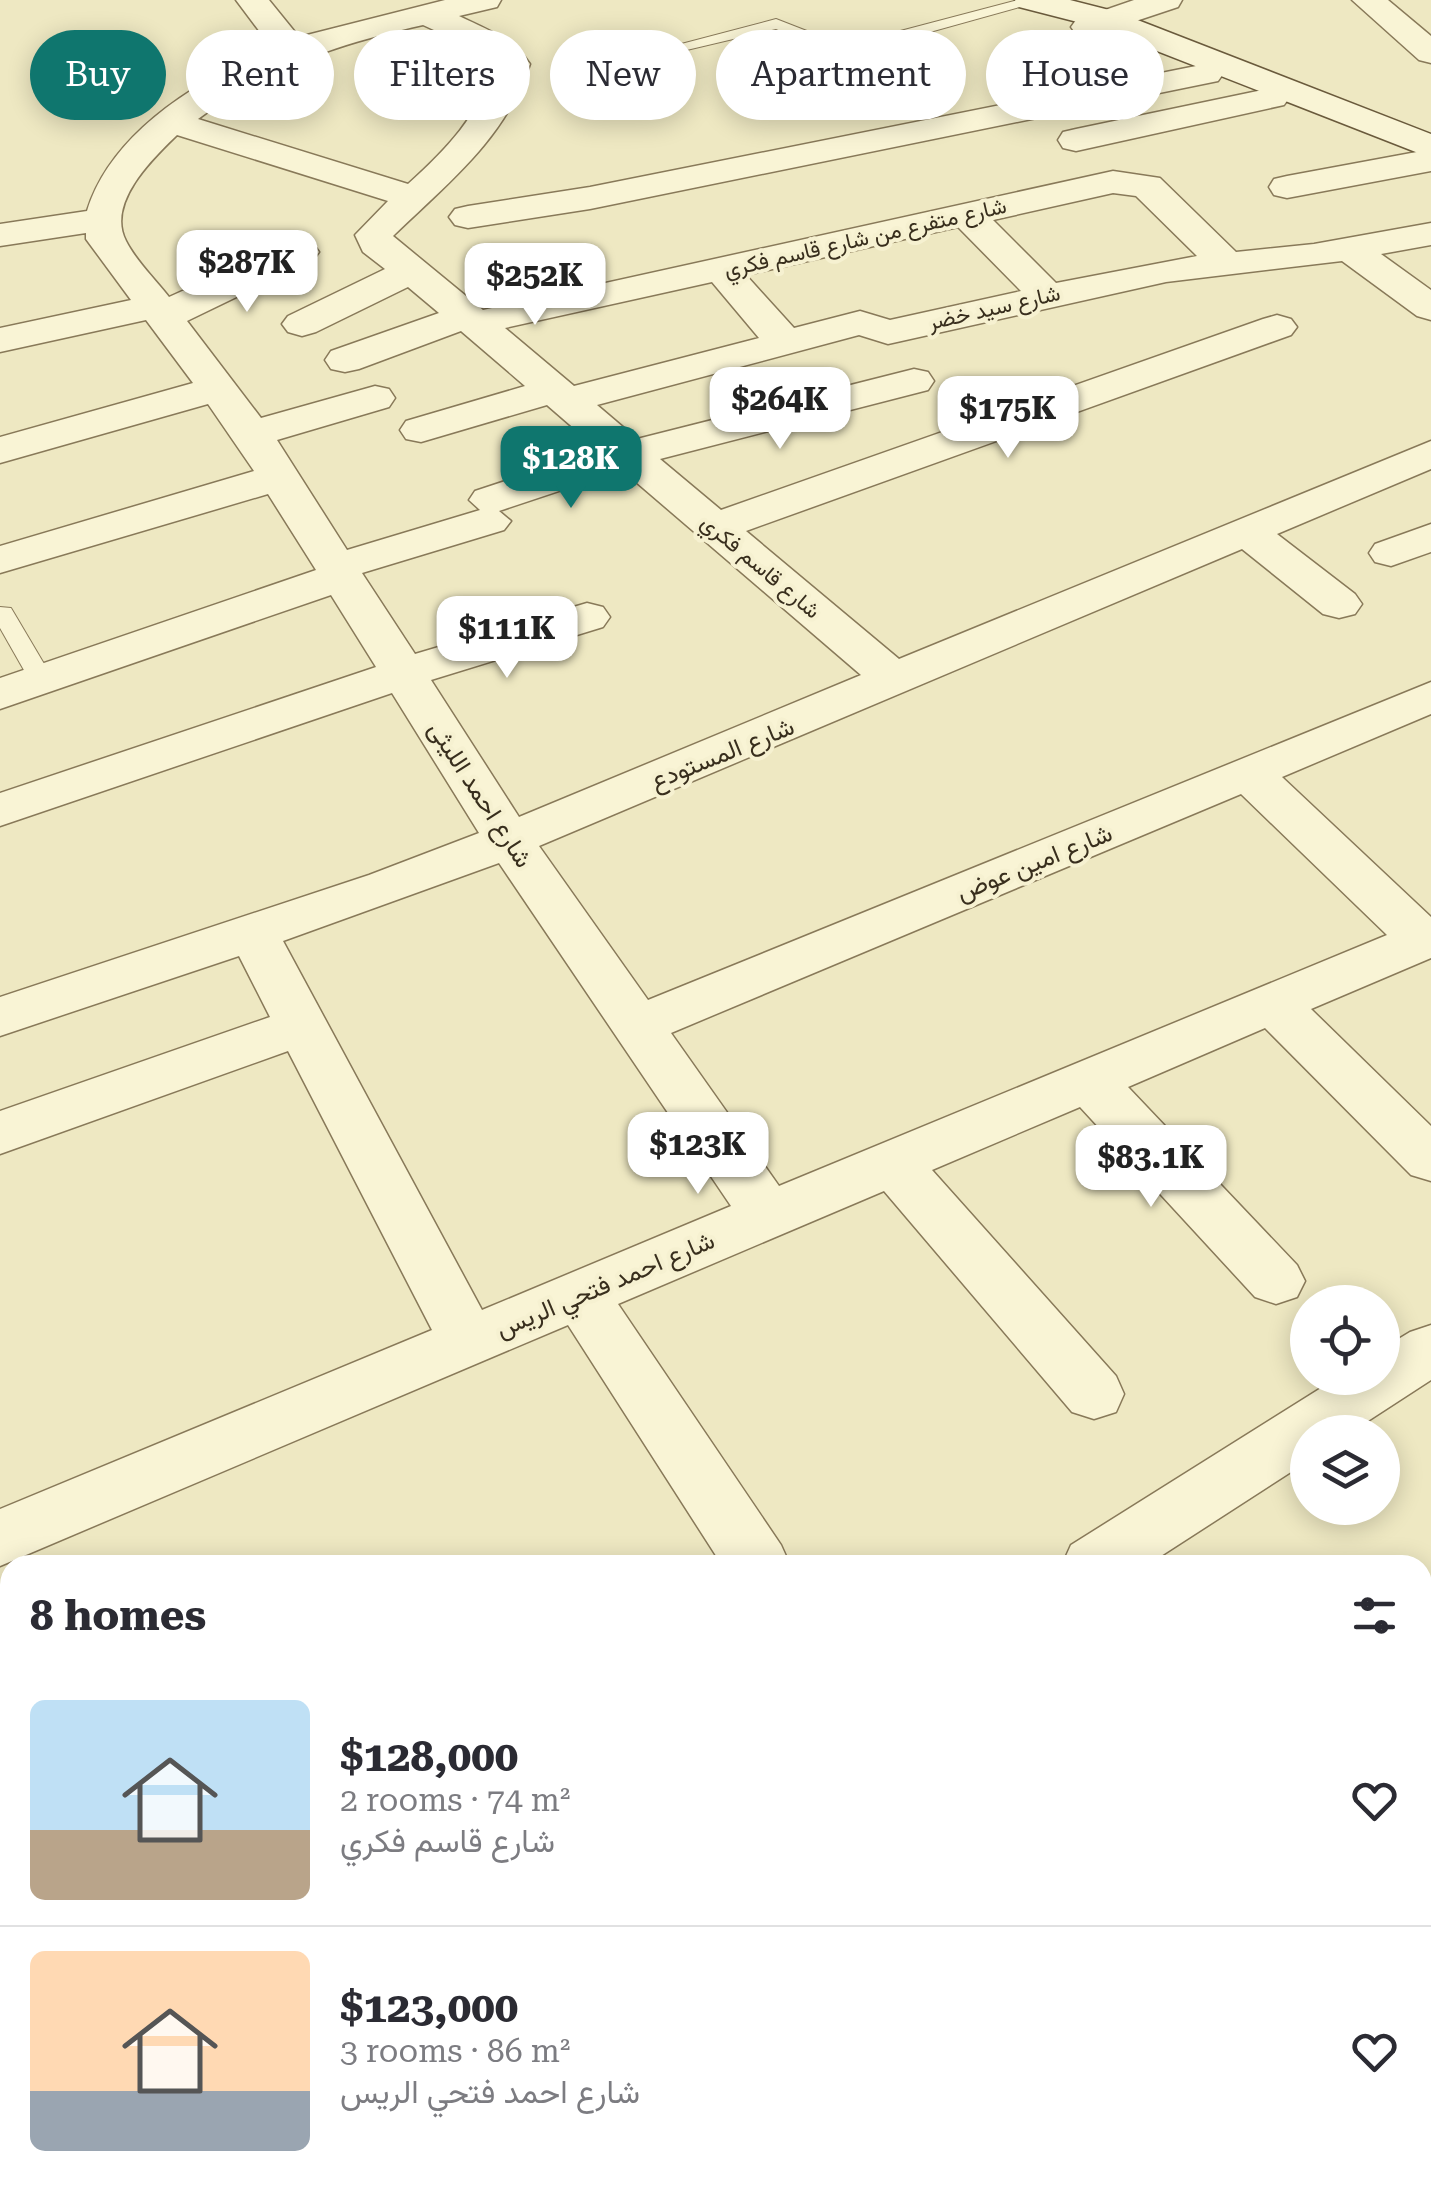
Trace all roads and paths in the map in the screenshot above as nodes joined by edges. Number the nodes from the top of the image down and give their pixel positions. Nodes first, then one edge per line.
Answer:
1 (252, 0) edge
2 (485, 0) edge
3 (1166, 0) edge
4 (1368, 0) edge
5 (1040, 3) edge
6 (428, 15) junction
7 (1096, 23) junction
8 (276, 30) edge
9 (334, 40) edge
10 (696, 43) edge
11 (1431, 53) edge
12 (1206, 74) junction
13 (1272, 98) junction
14 (186, 113) edge
15 (172, 122) junction
16 (1076, 140) dead end
17 (1428, 158) edge
18 (1287, 187) dead end
19 (413, 197) junction
20 (966, 214) junction
21 (468, 216) dead end
22 (102, 220) junction
23 (1431, 234) edge
24 (0, 235) edge
25 (1349, 249) junction
26 (300, 252) dead end
27 (1226, 263) junction
28 (721, 269) junction
29 (412, 271) junction
30 (1046, 296) junction
31 (1431, 308) edge
32 (162, 311) junction
33 (471, 320) junction
34 (302, 324) dead end
35 (1277, 327) dead end
36 (0, 340) edge
37 (785, 343) junction
38 (345, 360) dead end
39 (914, 381) dead end
40 (220, 388) junction
41 (560, 396) junction
42 (375, 398) dead end
43 (421, 430) dead end
44 (252, 434) junction
45 (0, 450) edge
46 (629, 454) junction
47 (1431, 454) edge
48 (279, 477) junction
49 (715, 527) junction
50 (1246, 531) junction
51 (0, 560) edge
52 (339, 571) junction
53 (1339, 604) dead end
54 (3, 613) dead end
55 (587, 616) dead end
56 (404, 673) junction
57 (896, 681) junction
58 (21, 686) edge
59 (1431, 697) edge
60 (1250, 774) junction
61 (0, 810) edge
62 (509, 840) junction
63 (253, 933) junction
64 (1428, 939) edge
65 (1273, 1004) junction
66 (0, 1017) edge
67 (302, 1026) junction
68 (637, 1026) junction
69 (1089, 1081) junction
70 (0, 1134) edge
71 (1431, 1160) edge
72 (892, 1163) junction
73 (768, 1215) junction
74 (1276, 1281) dead end
75 (579, 1294) junction
76 (468, 1341) junction
77 (1431, 1349) edge
78 (1094, 1394) dead end
79 (0, 1538) edge
80 (751, 1555) edge
81 (1110, 1555) edge

1 - 8 street
2 - 6 street
3 - 7 street
4 - 11 street
5 - 7 street
5 - 10 lane
6 - 9 street
6 - 19 street, شارع قاسم فكري
7 - 12 street
7 - 17 street
12 - 13 street
12 - 21 street
13 - 16 street
13 - 17 street
14 - 15 street
15 - 19 street
15 - 22 street
17 - 18 street
19 - 29 street, شارع قاسم فكري
20 - 27 street, شارع متفرع من شارع قاسم فكري
20 - 28 street, شارع متفرع من شارع قاسم فكري
20 - 30 street
22 - 24 street
22 - 32 street, شارع احمد الليثى
23 - 25 street, شارع سيد خضر
25 - 27 street, شارع سيد خضر
25 - 31 street
26 - 32 street
27 - 30 street, شارع سيد خضر
28 - 33 street, شارع متفرع من شارع قاسم فكري
28 - 37 street
29 - 33 street, شارع قاسم فكري
29 - 34 street
30 - 37 street, شارع سيد خضر
32 - 36 street
32 - 40 street, شارع احمد الليثى
33 - 38 street, شارع متفرع من شارع قاسم فكري
33 - 41 street, شارع قاسم فكري
35 - 49 street
37 - 41 street, شارع سيد خضر
39 - 46 street
40 - 44 street, شارع احمد الليثى
40 - 45 street
41 - 43 street, شارع سيد خضر
41 - 46 street, شارع قاسم فكري
42 - 44 street
44 - 48 street, شارع احمد الليثى
46 - 49 street, شارع قاسم فكري
46 - 52 street
47 - 50 street, شارع المستودع
48 - 51 street
48 - 52 street, شارع احمد الليثى
49 - 57 street, شارع قاسم فكري
50 - 53 street
50 - 57 street, شارع المستودع
52 - 56 street, شارع احمد الليثى
52 - 58 street
54 - 58 lane
55 - 56 street
56 - 61 street
56 - 62 street, شارع احمد الليثى
57 - 62 street, شارع المستودع
59 - 60 street, شارع امين عوض
60 - 64 street
60 - 68 street, شارع امين عوض
62 - 63 street, شارع المستودع
62 - 68 street, شارع احمد الليثى
63 - 66 street, شارع المستودع
63 - 67 street
64 - 65 street, شارع احمد فتحي الريس
65 - 69 street, شارع احمد فتحي الريس
65 - 71 street
67 - 70 street
67 - 76 street
68 - 73 street, شارع احمد الليثى
69 - 72 street, شارع احمد فتحي الريس
69 - 74 street
72 - 73 street, شارع احمد فتحي الريس
72 - 78 street
73 - 75 street, شارع احمد فتحي الريس
75 - 76 street, شارع احمد فتحي الريس
75 - 80 street
76 - 79 street, شارع احمد فتحي الريس
77 - 81 street

